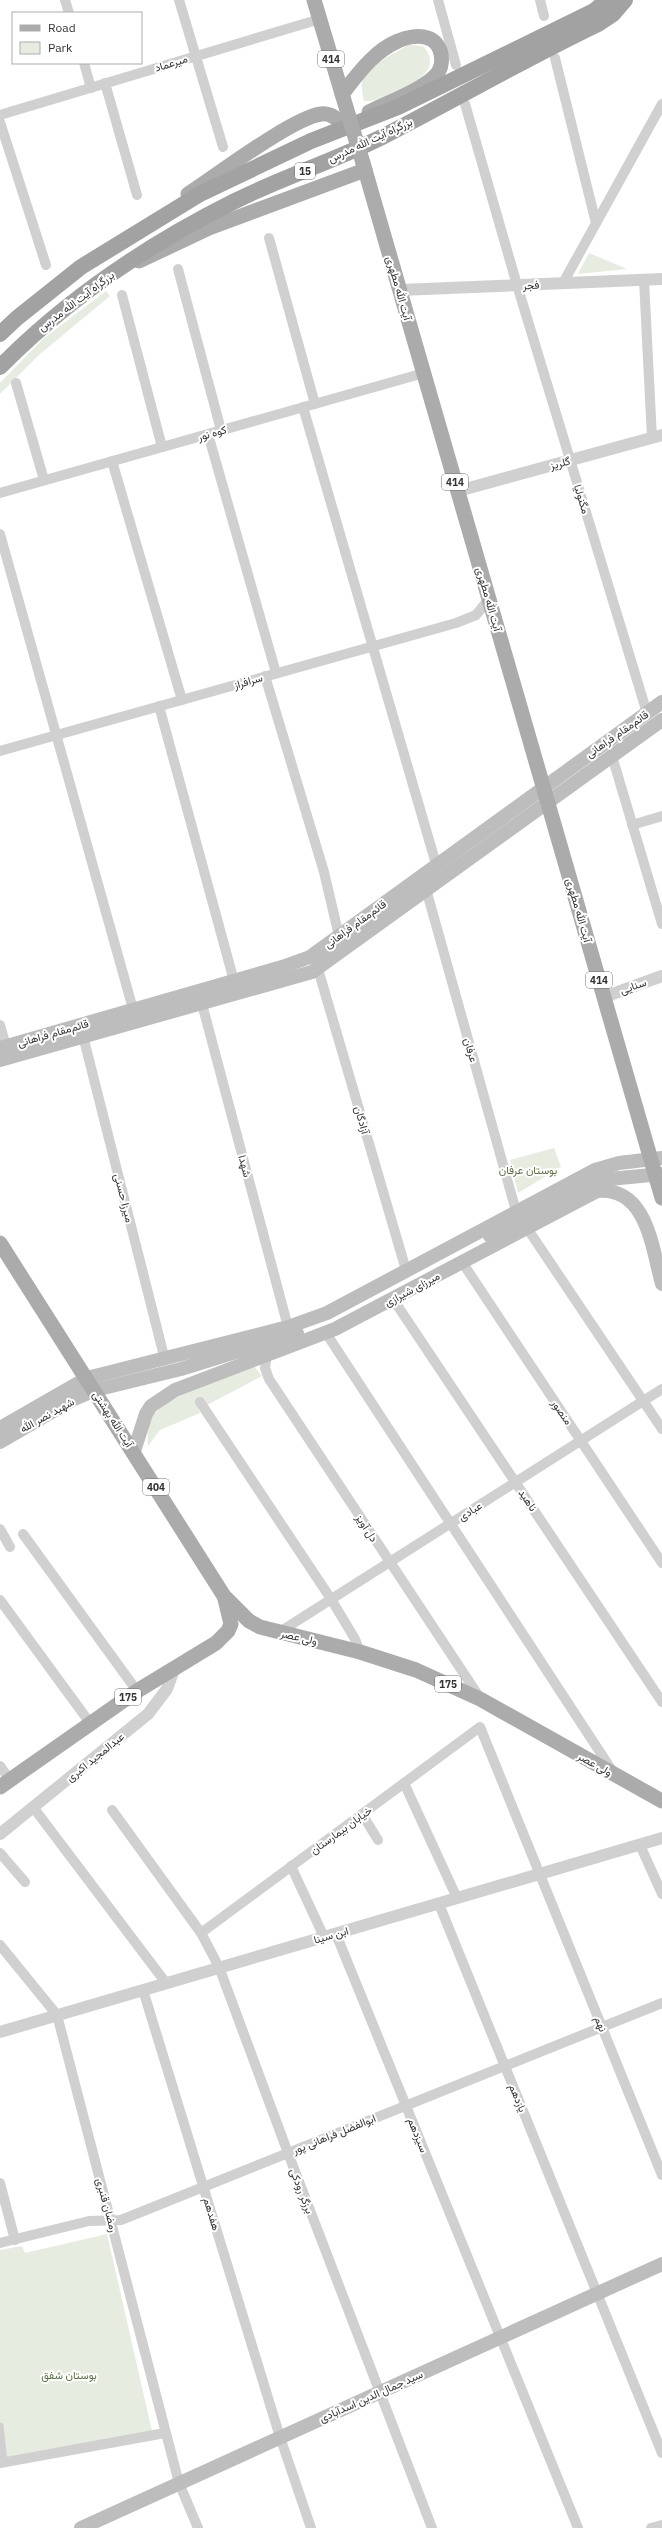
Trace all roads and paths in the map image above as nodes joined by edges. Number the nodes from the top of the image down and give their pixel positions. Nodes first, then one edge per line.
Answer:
1 (65, 0) edge
2 (179, 0) edge
3 (314, 0) edge
4 (438, 0) edge
5 (540, 0) edge
6 (607, 0) edge
7 (626, 0) edge
8 (69, 12) edge
9 (544, 16) dead end
10 (320, 19) junction
11 (196, 56) junction
12 (555, 58) dead end
13 (84, 64) edge
14 (456, 66) dead end
15 (105, 83) junction
16 (91, 88) junction
17 (342, 94) junction
18 (465, 104) dead end
19 (662, 104) edge
20 (0, 115) edge
21 (344, 120) junction
22 (0, 122) edge
23 (312, 141) junction
24 (223, 148) dead end
25 (364, 166) junction
26 (137, 194) dead end
27 (596, 223) junction
28 (269, 238) dead end
29 (46, 265) dead end
30 (81, 266) junction
31 (118, 269) junction
32 (178, 269) dead end
33 (662, 279) edge
34 (644, 280) junction
35 (563, 283) junction
36 (517, 285) junction
37 (400, 290) junction
38 (122, 295) dead end
39 (0, 334) edge
40 (0, 367) edge
41 (424, 373) junction
42 (16, 383) dead end
43 (315, 404) junction
44 (303, 407) junction
45 (221, 430) junction
46 (208, 434) junction
47 (657, 436) edge
48 (162, 447) junction
49 (570, 460) junction
50 (112, 461) junction
51 (44, 480) junction
52 (458, 491) junction
53 (0, 493) edge
54 (0, 534) edge
55 (489, 599) junction
56 (372, 646) junction
57 (276, 673) junction
58 (265, 676) junction
59 (182, 700) junction
60 (662, 702) edge
61 (159, 706) junction
62 (647, 713) junction
63 (662, 720) edge
64 (56, 735) junction
65 (0, 751) edge
66 (612, 756) junction
67 (545, 794) junction
68 (662, 816) edge
69 (632, 825) junction
70 (436, 864) junction
71 (426, 889) junction
72 (662, 924) edge
73 (339, 936) junction
74 (318, 969) junction
75 (662, 976) edge
76 (234, 981) junction
77 (604, 997) junction
78 (202, 1004) junction
79 (133, 1010) junction
80 (0, 1025) edge
81 (83, 1036) junction
82 (3, 1047) edge
83 (0, 1060) edge
84 (656, 1158) edge
85 (658, 1174) edge
86 (662, 1198) edge
87 (516, 1211) junction
88 (526, 1228) junction
89 (0, 1243) edge
90 (462, 1262) junction
91 (406, 1270) junction
92 (662, 1284) edge
93 (394, 1299) junction
94 (288, 1327) junction
95 (326, 1333) junction
96 (266, 1355) junction
97 (165, 1360) junction
98 (91, 1384) junction
99 (662, 1389) edge
100 (643, 1401) junction
101 (200, 1402) dead end
102 (0, 1428) edge
103 (662, 1429) edge
104 (581, 1440) junction
105 (0, 1442) edge
106 (134, 1451) junction
107 (515, 1482) junction
108 (451, 1523) junction
109 (0, 1529) edge
110 (23, 1534) dead end
111 (10, 1547) dead end
112 (390, 1562) junction
113 (662, 1563) edge
114 (224, 1596) junction
115 (331, 1599) junction
116 (0, 1600) edge
117 (278, 1633) junction
118 (360, 1652) junction
119 (175, 1667) junction
120 (137, 1690) junction
121 (480, 1699) junction
122 (662, 1702) edge
123 (90, 1723) junction
124 (480, 1727) joint
125 (0, 1766) edge
126 (615, 1775) junction
127 (5, 1783) edge
128 (404, 1783) junction
129 (662, 1801) edge
130 (33, 1807) junction
131 (112, 1810) dead end
132 (362, 1814) junction
133 (0, 1834) edge
134 (662, 1838) edge
135 (378, 1840) dead end
136 (640, 1845) junction
137 (0, 1853) edge
138 (291, 1866) junction
139 (539, 1874) junction
140 (25, 1882) dead end
141 (662, 1894) edge
142 (457, 1898) junction
143 (439, 1904) junction
144 (201, 1933) junction
145 (336, 1934) junction
146 (324, 1937) junction
147 (0, 1945) edge
148 (219, 1967) junction
149 (166, 1983) junction
150 (143, 1990) junction
151 (662, 2003) edge
152 (57, 2015) junction
153 (602, 2027) junction
154 (0, 2032) edge
155 (505, 2066) junction
156 (406, 2106) junction
157 (288, 2153) junction
158 (662, 2175) edge
159 (0, 2183) edge
160 (203, 2187) junction
161 (111, 2219) junction
162 (15, 2240) junction
163 (0, 2243) edge
164 (662, 2264) edge
165 (597, 2293) junction
166 (501, 2337) junction
167 (380, 2392) junction
168 (0, 2426) edge
169 (165, 2433) junction
170 (280, 2437) junction
171 (662, 2453) edge
172 (2, 2463) edge
173 (179, 2483) junction
174 (662, 2525) edge
175 (81, 2528) edge
176 (198, 2528) edge
177 (311, 2528) edge
178 (432, 2528) edge
179 (578, 2528) edge
180 (651, 2528) edge

1 - 8 street
2 - 11 street
3 - 10 main road, 414
4 - 14 street
5 - 9 street
6 - 23 highway, بزرگراه آیت الله مدرس / 15
7 - 31 highway, بزرگراه آیت الله مدرس / 15
10 - 11 street, میرعماد
10 - 17 main road, 414
11 - 15 street, میرعماد
11 - 24 street
12 - 27 street
13 - 16 street
15 - 16 street, میرعماد
15 - 26 street
16 - 20 street, میرعماد
17 - 21 main road, 414
17 - 23 main road
18 - 36 street, مگنولیا
19 - 27 street
21 - 25 main road, آیت الله مطهری / 414, bridge
21 - 30 main road
22 - 29 street
23 - 30 highway, بزرگراه آیت الله مدرس / 15
25 - 31 main road
25 - 37 main road, آیت الله مطهری / 414
27 - 35 street
28 - 43 street
30 - 39 highway, بزرگراه آیت الله مدرس / 15
31 - 40 highway, بزرگراه آیت الله مدرس / 15
32 - 45 street
33 - 34 street, فجر
34 - 35 street, فجر
34 - 47 street
35 - 36 street, فجر
36 - 37 street, فجر
36 - 49 street, مگنولیا
37 - 41 main road, آیت الله مطهری / 414
38 - 48 street
41 - 43 street, کوه نور
41 - 52 main road, آیت الله مطهری / 414
42 - 51 street
43 - 44 street, کوه نور
44 - 45 street, کوه نور
44 - 56 street
45 - 46 street, کوه نور
46 - 48 street, کوه نور
46 - 57 street
47 - 49 street, گلریز
48 - 50 street, کوه نور
49 - 52 street, گلریز
49 - 62 street, مگنولیا
50 - 51 street, کوه نور
50 - 59 street
51 - 53 street, کوه نور
52 - 55 main road, آیت الله مطهری / 414
54 - 64 street
55 - 56 street, سرافراز
55 - 67 main road, آیت الله مطهری / 414
56 - 57 street, سرافراز
56 - 70 street
57 - 58 street, سرافراز
58 - 59 street, سرافراز
58 - 73 street
59 - 61 street, سرافراز
60 - 62 main road, قائم‌مقام فراهانی
61 - 64 street, سرافراز
61 - 76 street
62 - 67 main road, قائم‌مقام فراهانی
63 - 66 main road, قائم‌مقام فراهانی
64 - 65 street, سرافراز
64 - 79 street
66 - 67 main road, قائم‌مقام فراهانی
66 - 69 street
67 - 70 main road, قائم‌مقام فراهانی
67 - 71 main road, قائم‌مقام فراهانی
67 - 77 main road, آیت الله مطهری / 414
68 - 69 street
69 - 72 street
70 - 73 main road, قائم‌مقام فراهانی
71 - 74 main road, قائم‌مقام فراهانی
71 - 87 street, عرفان
73 - 76 main road, قائم‌مقام فراهانی
74 - 78 main road, قائم‌مقام فراهانی
74 - 91 street, آزادگان
75 - 77 street, سنایی
76 - 79 main road, قائم‌مقام فراهانی
77 - 84 main road, آیت الله مطهری / 414
78 - 81 main road, قائم‌مقام فراهانی
78 - 94 street, شهدا
79 - 82 main road, قائم‌مقام فراهانی
80 - 82 street
81 - 83 main road, قائم‌مقام فراهانی
81 - 97 street, میرزا حسنی
84 - 85 main road, آیت الله مطهری / 414
84 - 87 main road, میرزای شیرازی
85 - 86 main road, آیت الله مطهری / 414
85 - 98 main road, میرزای شیرازی
87 - 91 main road, میرزای شیرازی
88 - 90 main road, میرزای شیرازی
88 - 92 main road, میرزای شیرازی
88 - 100 street
89 - 98 main road, آیت الله بهشتی / 404
90 - 93 main road, میرزای شیرازی
90 - 104 street, منصور
91 - 94 main road, میرزای شیرازی
93 - 95 main road, میرزای شیرازی
93 - 107 street, ناهید
94 - 97 main road, میرزای شیرازی
95 - 96 main road, میرزای شیرازی
95 - 108 street
96 - 106 main road, میرزای شیرازی
96 - 112 street, دل آویز
97 - 98 main road, میرزای شیرازی
98 - 102 main road
98 - 105 main road, شهید نصر الله
98 - 106 main road, آیت الله بهشتی / 404
99 - 100 street, عبادی
100 - 103 street
100 - 104 street, عبادی
101 - 115 street
104 - 107 street, عبادی
104 - 113 street, منصور
106 - 114 main road, آیت الله بهشتی / 404
107 - 108 street, عبادی
107 - 122 street, ناهید
108 - 112 street, عبادی
108 - 126 street
109 - 111 street
110 - 120 street
112 - 115 street, عبادی
112 - 121 street, دل آویز
114 - 117 main road, ولی عصر / 175
114 - 119 main road, 175
115 - 117 street, عبادی
115 - 118 street
116 - 123 street
117 - 118 main road, ولی عصر / 175
118 - 121 main road, ولی عصر / 175
119 - 120 main road, 175
119 - 130 street, عبدالمجید اکبری
120 - 123 main road, 175
121 - 126 main road, ولی عصر / 175
123 - 127 main road, 175
124 - 128 street, خیابان بیمارستان
124 - 139 street, نهم
125 - 127 street
126 - 129 main road, ولی عصر / 175
128 - 132 street, خیابان بیمارستان
128 - 142 street
130 - 133 street, عبدالمجید اکبری
130 - 149 street
131 - 144 street, برزگر رودکی
132 - 135 street
132 - 138 street, خیابان بیمارستان
134 - 136 street, ابن سینا
136 - 139 street, ابن سینا
136 - 141 street
137 - 140 street
138 - 144 street, خیابان بیمارستان
138 - 146 street
139 - 142 street, ابن سینا
139 - 153 street, نهم
142 - 143 street, ابن سینا
143 - 145 street, ابن سینا
143 - 155 street, یازدهم
144 - 148 street, برزگر رودکی
145 - 146 street, ابن سینا
145 - 156 street, سیزدهم
146 - 148 street, ابن سینا
147 - 152 street, رمضان قنبری
148 - 149 street, ابن سینا
148 - 157 street, برزگر رودکی
149 - 150 street, ابن سینا
150 - 152 street, ابن سینا
150 - 160 street, هفدهم
151 - 153 street, ابوالفضل فراهانی پور
152 - 154 street, ابن سینا
152 - 161 street, رمضان قنبری
153 - 155 street, ابوالفضل فراهانی پور
153 - 158 street, نهم
155 - 156 street, ابوالفضل فراهانی پور
155 - 165 street, یازدهم
156 - 157 street, ابوالفضل فراهانی پور
156 - 166 street, سیزدهم
157 - 160 street, ابوالفضل فراهانی پور
157 - 167 street, برزگر رودکی
159 - 162 street
160 - 161 street, ابوالفضل فراهانی پور
160 - 170 street, هفدهم
161 - 162 street, ابوالفضل فراهانی پور
161 - 169 street, رمضان قنبری
162 - 163 street, ابوالفضل فراهانی پور
164 - 165 main road, سید جمال الدین اسدآبادی
165 - 166 main road, سید جمال الدین اسدآبادی
165 - 171 street, یازدهم
166 - 167 main road, سید جمال الدین اسدآبادی
166 - 179 street, سیزدهم
167 - 170 main road, سید جمال الدین اسدآبادی
167 - 178 street, برزگر رودکی
168 - 172 street
169 - 172 street
169 - 173 street, رمضان قنبری
170 - 173 main road, سید جمال الدین اسدآبادی
170 - 177 street, هفدهم
173 - 175 main road, سید جمال الدین اسدآبادی
173 - 176 street, رمضان قنبری
174 - 180 street

